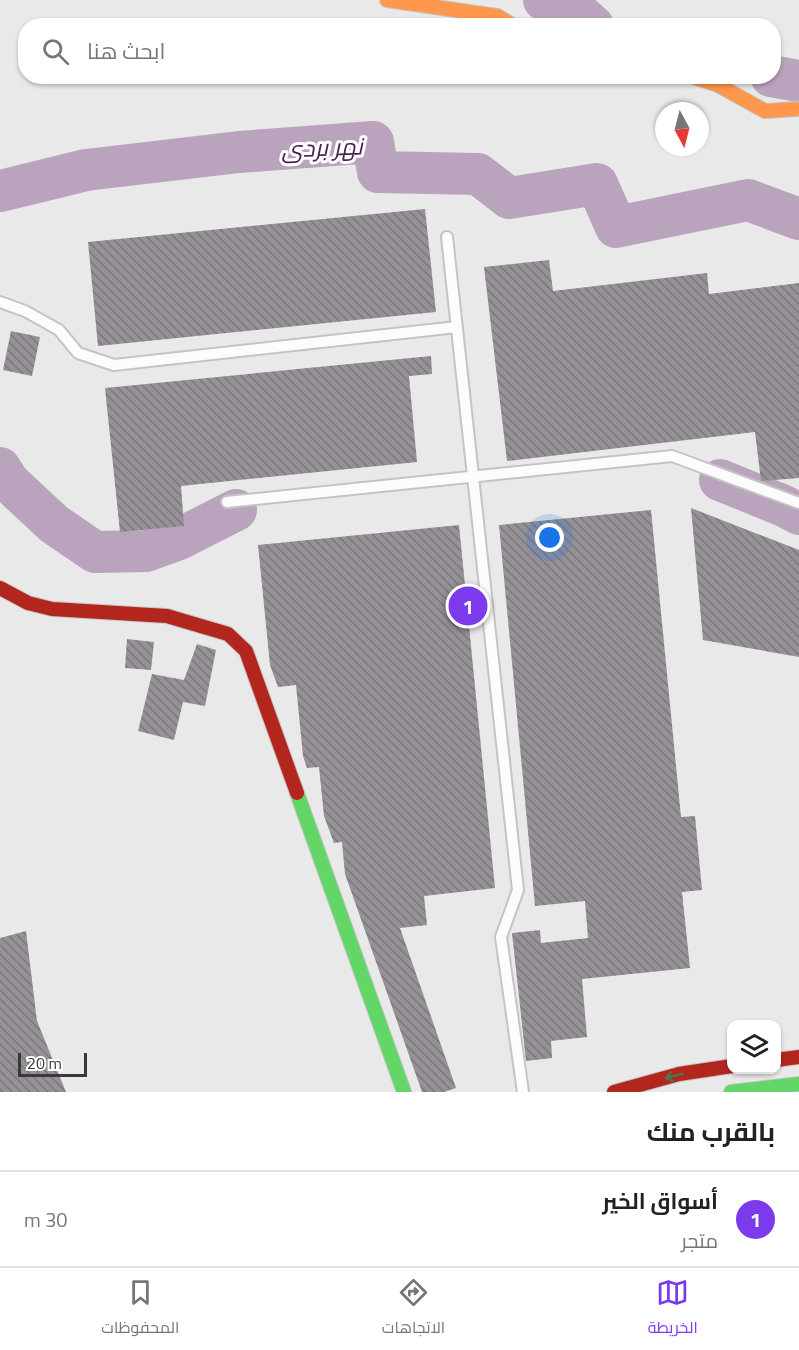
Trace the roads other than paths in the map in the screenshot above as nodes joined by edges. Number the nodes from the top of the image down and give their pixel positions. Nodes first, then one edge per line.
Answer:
1 (387, 0) edge
2 (501, 18) edge
3 (712, 84) edge
4 (796, 110) dead end
5 (447, 237) dead end
6 (0, 302) edge
7 (457, 327) junction
8 (473, 476) junction
9 (227, 501) dead end
10 (799, 503) edge
11 (0, 588) edge
12 (799, 1057) edge
13 (781, 1059) edge
14 (727, 1067) edge
15 (799, 1084) edge
16 (404, 1092) edge
17 (523, 1092) edge
18 (614, 1092) edge
19 (731, 1092) edge

1 - 2 street
3 - 4 street
5 - 7 lane
6 - 7 lane
7 - 8 lane
8 - 9 lane
8 - 10 lane
8 - 17 lane
11 - 16 street
12 - 13 street
14 -> 18 street
15 - 19 street

